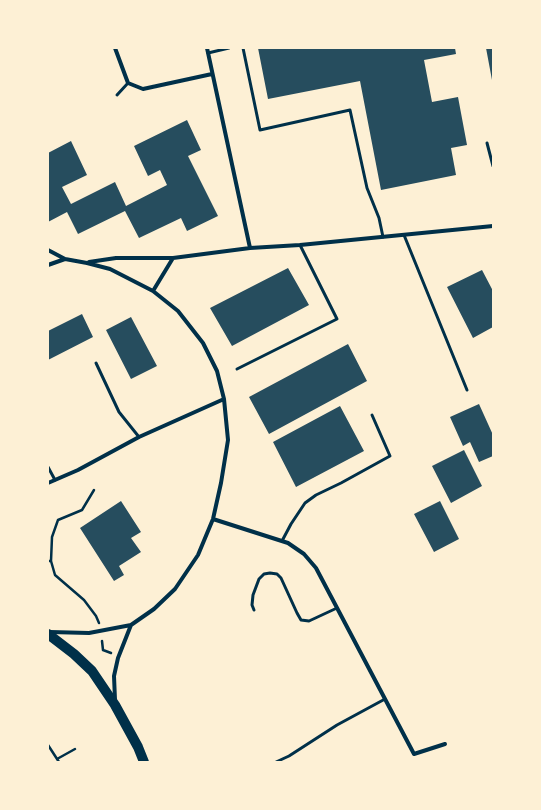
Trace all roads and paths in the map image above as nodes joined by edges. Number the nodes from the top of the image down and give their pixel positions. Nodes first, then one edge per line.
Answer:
1 (115, 48) edge
2 (207, 48) edge
3 (229, 48) edge
4 (243, 48) edge
5 (208, 53) junction
6 (212, 74) junction
7 (128, 82) junction
8 (117, 95) dead end
9 (487, 143) dead end
10 (493, 166) edge
11 (493, 226) edge
12 (404, 235) junction
13 (383, 237) junction
14 (300, 245) junction
15 (250, 248) junction
16 (48, 250) edge
17 (173, 258) junction
18 (65, 259) junction
19 (86, 263) junction
20 (48, 265) edge
21 (153, 291) junction
22 (96, 363) dead end
23 (237, 369) dead end
24 (467, 390) dead end
25 (224, 399) junction
26 (372, 415) dead end
27 (139, 437) junction
28 (48, 467) edge
29 (55, 480) junction
30 (48, 484) edge
31 (94, 490) dead end
32 (213, 519) junction
33 (282, 541) junction
34 (49, 560) edge
35 (337, 608) junction
36 (254, 610) dead end
37 (99, 623) dead end
38 (131, 625) junction
39 (48, 633) edge
40 (102, 641) dead end
41 (111, 653) dead end
42 (385, 699) junction
43 (115, 705) junction
44 (445, 744) dead end
45 (48, 745) edge
46 (75, 749) dead end
47 (58, 761) edge
48 (144, 762) edge
49 (276, 762) edge

1 - 7 street
2 - 5 street
3 - 5 lane
4 - 13 lane
5 - 6 street
6 - 7 street
6 - 15 street
7 - 8 lane
9 - 10 lane
11 - 12 street
12 - 13 street
12 - 24 lane
13 - 14 street
14 - 15 street
14 - 23 lane
15 - 17 street
16 - 18 street
17 - 19 street
17 - 21 street
18 - 19 street
18 - 20 street
19 - 21 street
21 - 25 street
22 - 27 lane
25 - 27 street
25 - 32 street
26 - 33 lane
27 - 29 street
28 - 29 lane
29 - 30 street
31 - 34 path
32 - 33 street
32 - 38 street
33 - 35 street
34 - 37 path
35 - 36 lane
35 - 42 street
38 - 39 street
38 - 43 street
39 - 43 main road
40 - 41 path
42 - 44 street
42 - 49 lane
43 - 48 main road
45 - 47 path
46 - 47 path

